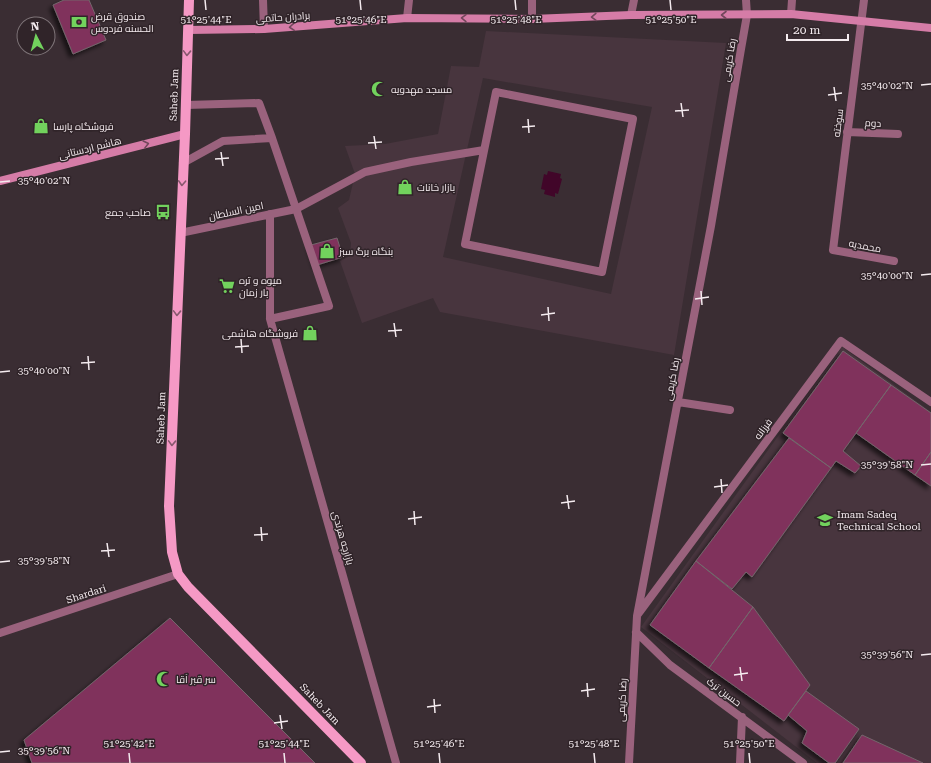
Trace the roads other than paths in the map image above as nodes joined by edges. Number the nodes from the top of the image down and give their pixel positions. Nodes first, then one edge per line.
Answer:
1 (189, 0) edge
2 (263, 0) edge
3 (409, 0) edge
4 (532, 0) edge
5 (634, 0) edge
6 (746, 0) edge
7 (792, 0) edge
8 (864, 0) edge
9 (791, 14) junction
10 (631, 15) junction
11 (747, 15) junction
12 (407, 18) junction
13 (532, 19) junction
14 (862, 22) junction
15 (931, 28) edge
16 (264, 29) junction
17 (188, 30) junction
18 (186, 105) junction
19 (847, 132) junction
20 (185, 134) junction
21 (898, 134) dead end
22 (272, 138) junction
23 (484, 150) junction
24 (183, 163) junction
25 (0, 181) edge
26 (296, 209) junction
27 (270, 214) junction
28 (180, 233) junction
29 (833, 250) joint
30 (894, 261) dead end
31 (270, 319) junction
32 (678, 402) junction
33 (931, 402) edge
34 (730, 410) dead end
35 (178, 574) junction
36 (637, 616) junction
37 (636, 632) junction
38 (0, 633) edge
39 (742, 717) junction
40 (361, 763) edge
41 (396, 763) edge
42 (629, 763) edge
43 (740, 763) edge
44 (803, 763) edge

1 - 17 main road, Saheb Jam
2 - 16 street
3 - 12 street
4 - 13 street
5 - 10 street
6 - 11 street, رضا کریمی
7 - 9 street
8 - 14 street, سوخته
9 - 11 street, برادران حاتمی
9 - 14 street, برادران حاتمی
11 -> 10 street, برادران حاتمی
10 -> 13 street, برادران حاتمی
11 - 32 street, رضا کریمی
13 -> 12 street, برادران حاتمی
12 -> 16 street, برادران حاتمی
14 - 15 street, برادران حاتمی
14 - 19 street, سوخته
16 - 17 street, برادران حاتمی
17 -> 18 main road, Saheb Jam
18 - 20 main road, Saheb Jam
18 - 22 street
19 - 21 street, دوم
19 - 29 street, سوخته
20 - 24 main road, Saheb Jam
25 -> 20 street, هاشم اردستانی
22 - 24 street
22 - 26 street
23 - 23 street
23 - 26 street, امین السلطان
24 -> 28 main road, Saheb Jam
26 - 27 street, امین السلطان
26 - 31 street
27 - 28 street, امین السلطان
27 - 31 street, بازارچه هرندی
28 -> 35 main road, Saheb Jam
29 - 30 street, محمدیه
31 - 41 street, بازارچه هرندی
32 - 34 street
32 - 36 street, رضا کریمی
33 - 36 street, فرزانه
35 - 38 street, Shardari
35 - 40 main road, Saheb Jam
36 - 37 street, رضا کریمی
37 - 39 street, حسین ترک
37 - 42 street, رضا کریمی
39 - 43 street
39 - 44 street, حسین ترک

